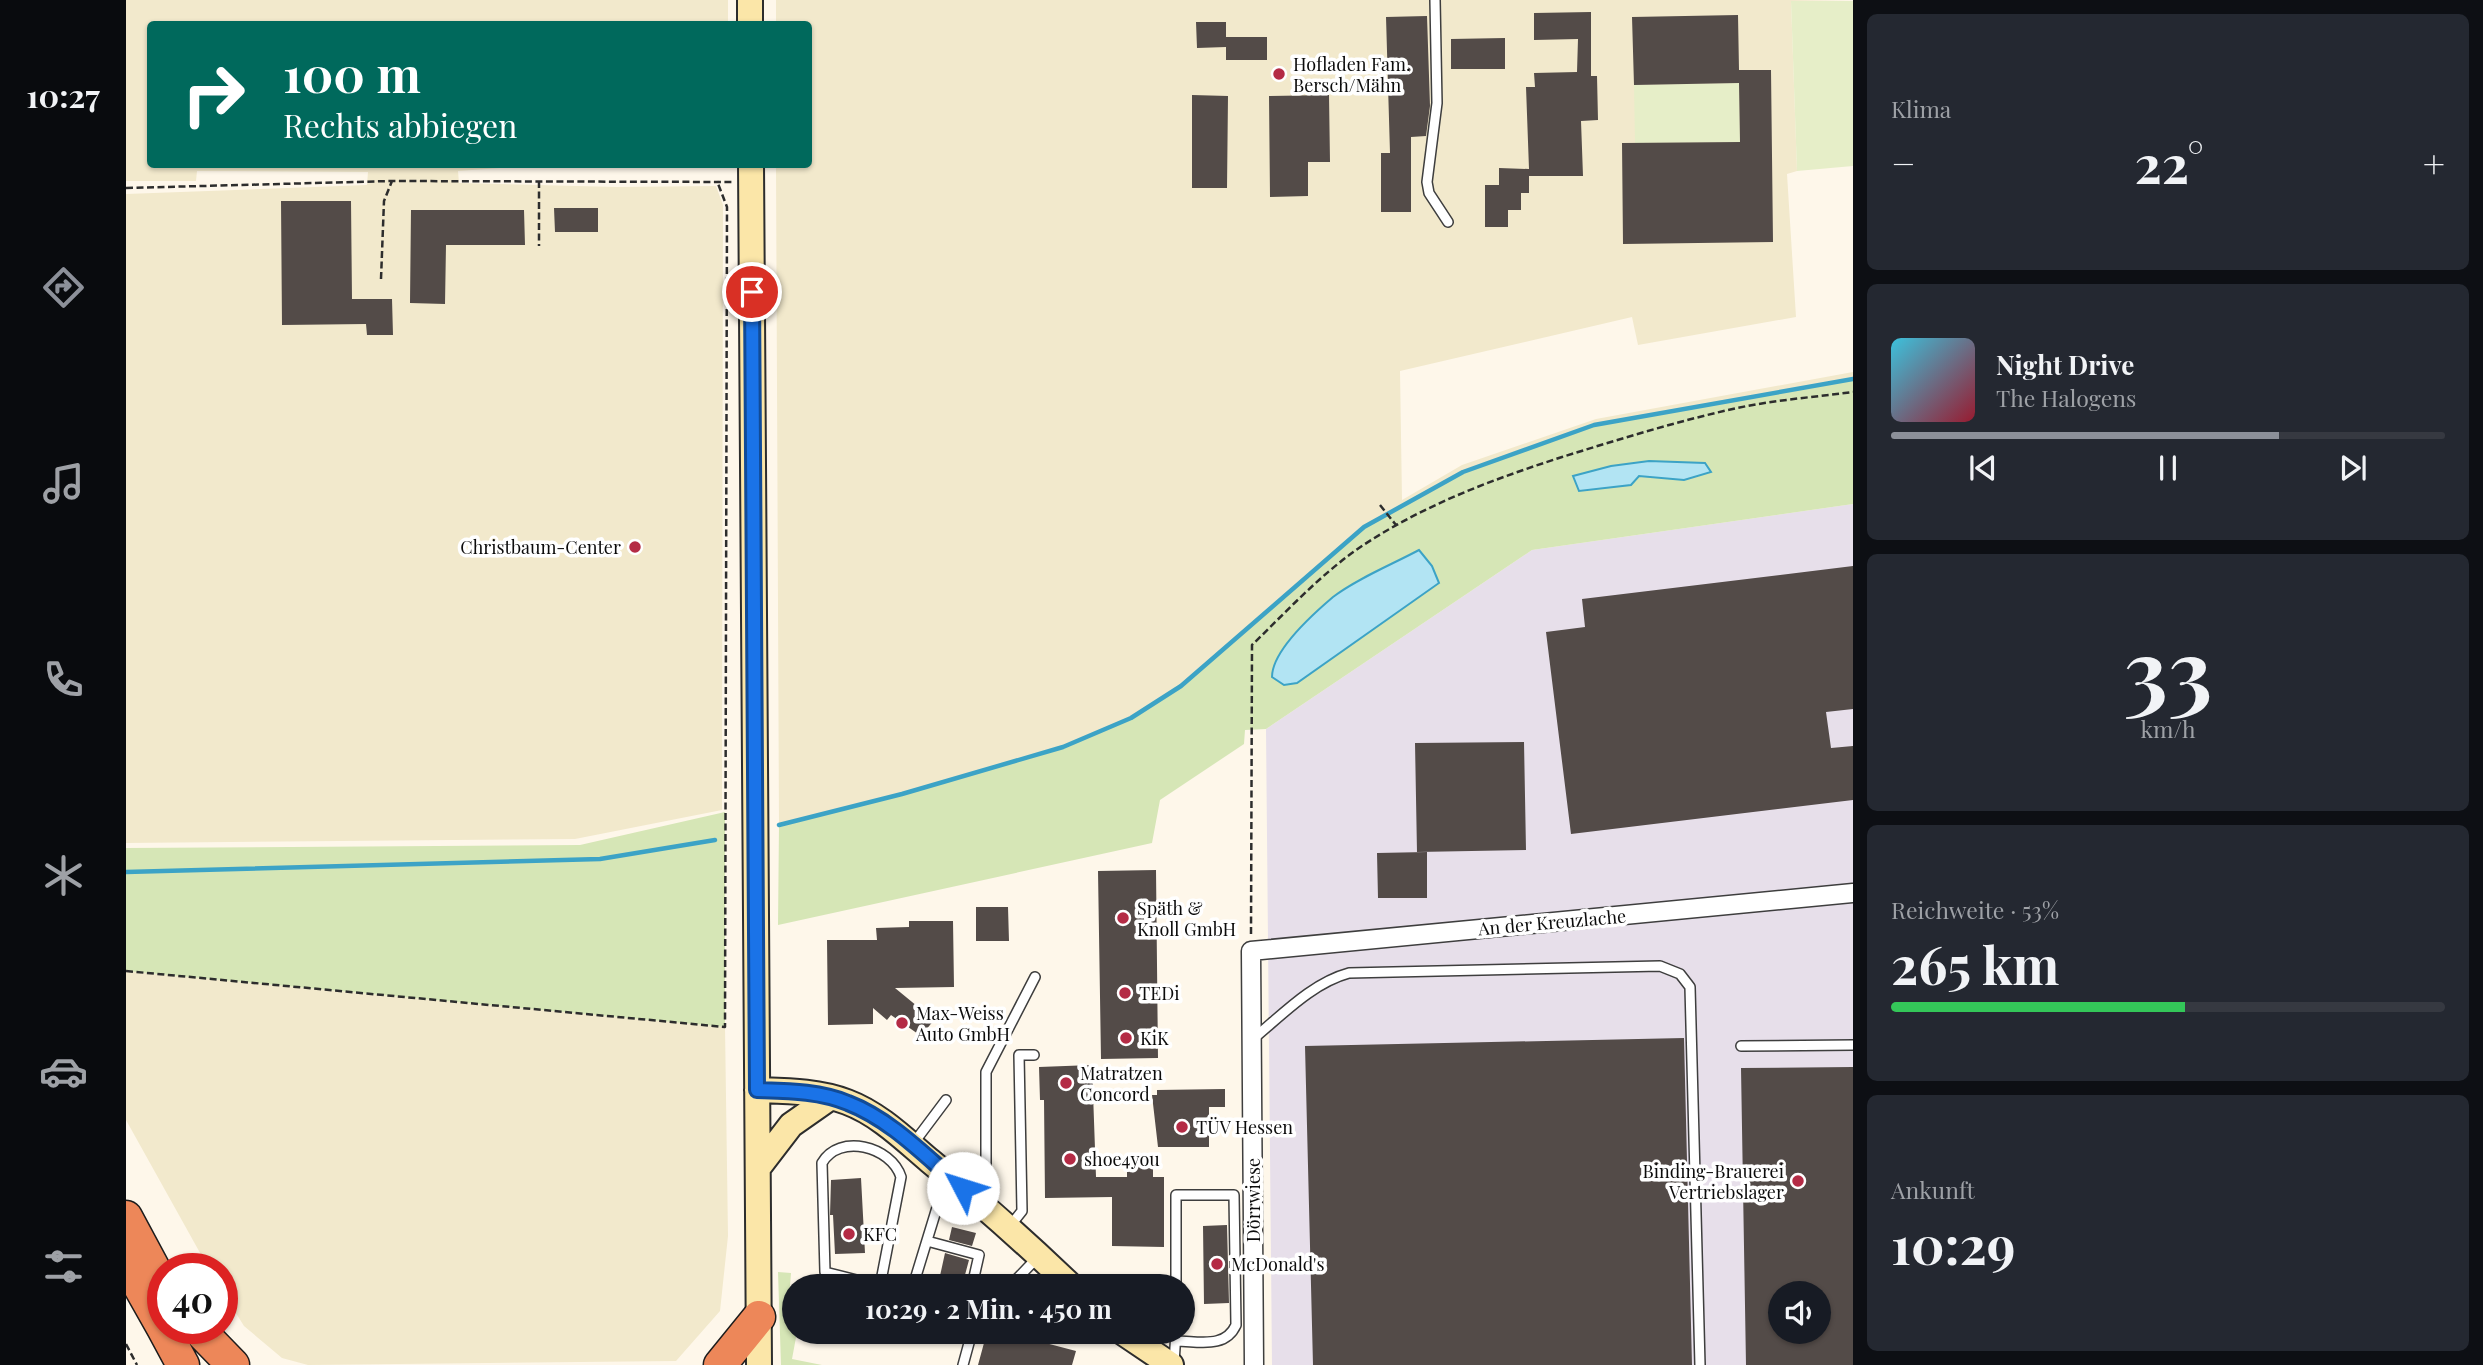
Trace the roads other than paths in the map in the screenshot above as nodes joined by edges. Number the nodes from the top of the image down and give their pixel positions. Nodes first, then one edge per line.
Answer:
1 (750, 0) edge
2 (1436, 0) edge
3 (750, 21) edge
4 (751, 174) edge
5 (1448, 222) dead end
6 (1853, 893) edge
7 (1251, 951) joint
8 (1035, 977) dead end
9 (1252, 1039) junction
10 (1853, 1045) edge
11 (1741, 1046) dead end
12 (1034, 1055) dead end
13 (757, 1090) junction
14 (831, 1097) junction
15 (946, 1100) dead end
16 (912, 1145) junction
17 (758, 1168) junction
18 (951, 1178) junction
19 (975, 1198) junction
20 (126, 1217) edge
21 (1009, 1228) junction
22 (927, 1241) junction
23 (1039, 1256) junction
24 (147, 1265) edge
25 (917, 1274) edge
26 (975, 1274) edge
27 (1022, 1274) edge
28 (1058, 1274) edge
29 (1176, 1274) edge
30 (880, 1286) edge
31 (759, 1317) junction
32 (172, 1344) edge
33 (195, 1344) edge
34 (213, 1344) edge
35 (969, 1344) edge
36 (1155, 1344) edge
37 (1174, 1351) edge
38 (183, 1365) edge
39 (206, 1365) edge
40 (233, 1365) edge
41 (720, 1365) edge
42 (759, 1365) edge
43 (963, 1365) edge
44 (1254, 1365) edge
45 (1699, 1365) edge

1 - 3 main road
2 - 5 lane
4 - 13 main road
6 - 7 street, An der Kreuzlache
7 - 9 street, Dörrwiese
8 - 19 lane
9 - 44 street, Dörrwiese
9 - 45 lane
10 - 11 lane
12 - 21 lane
13 - 14 main road
13 - 17 main road
14 - 16 main road
14 - 17 main road
15 - 16 lane
16 - 18 main road
17 - 31 main road
18 - 19 main road
18 - 22 lane
19 - 21 main road
20 - 24 highway
21 - 23 main road
22 - 25 lane
22 - 26 lane
23 - 27 lane
23 - 28 main road
29 - 37 lane
30 - 30 lane
31 - 41 highway
31 - 42 main road
32 - 38 highway
33 - 39 highway
34 - 40 highway
35 - 43 lane
36 - 37 main road

